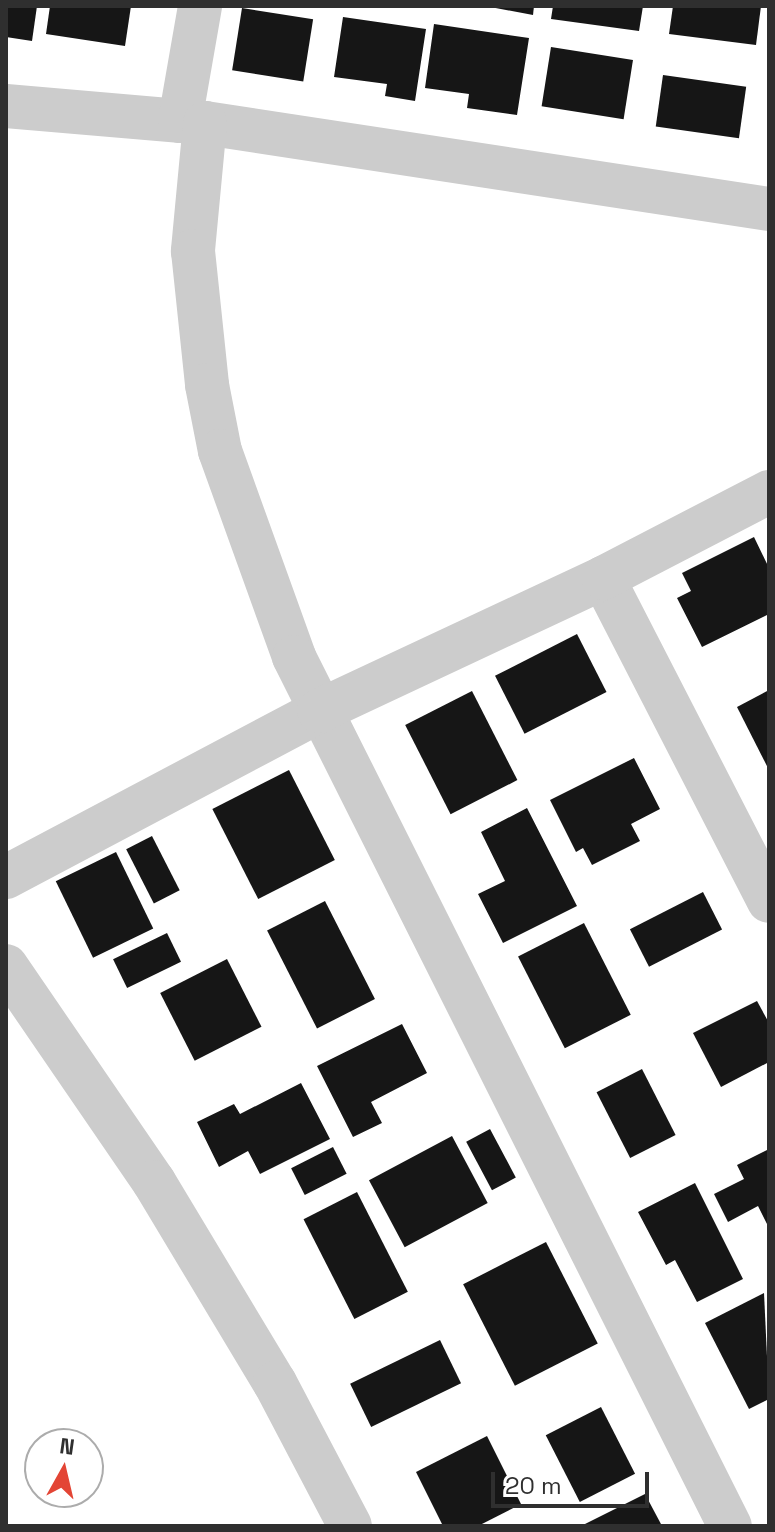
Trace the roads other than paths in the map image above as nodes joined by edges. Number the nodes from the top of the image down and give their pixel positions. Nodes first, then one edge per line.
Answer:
1 (200, 6) edge
2 (6, 106) edge
3 (193, 122) junction
4 (769, 209) edge
5 (769, 492) edge
6 (603, 578) junction
7 (319, 711) junction
8 (6, 877) edge
9 (769, 901) edge
10 (6, 966) edge
11 (350, 1526) edge
12 (730, 1526) edge

1 - 3 street
2 - 3 street
3 - 4 street
3 - 7 street
5 - 6 street
6 - 7 street
6 - 9 street
7 - 8 street
7 - 12 street
10 - 11 street

